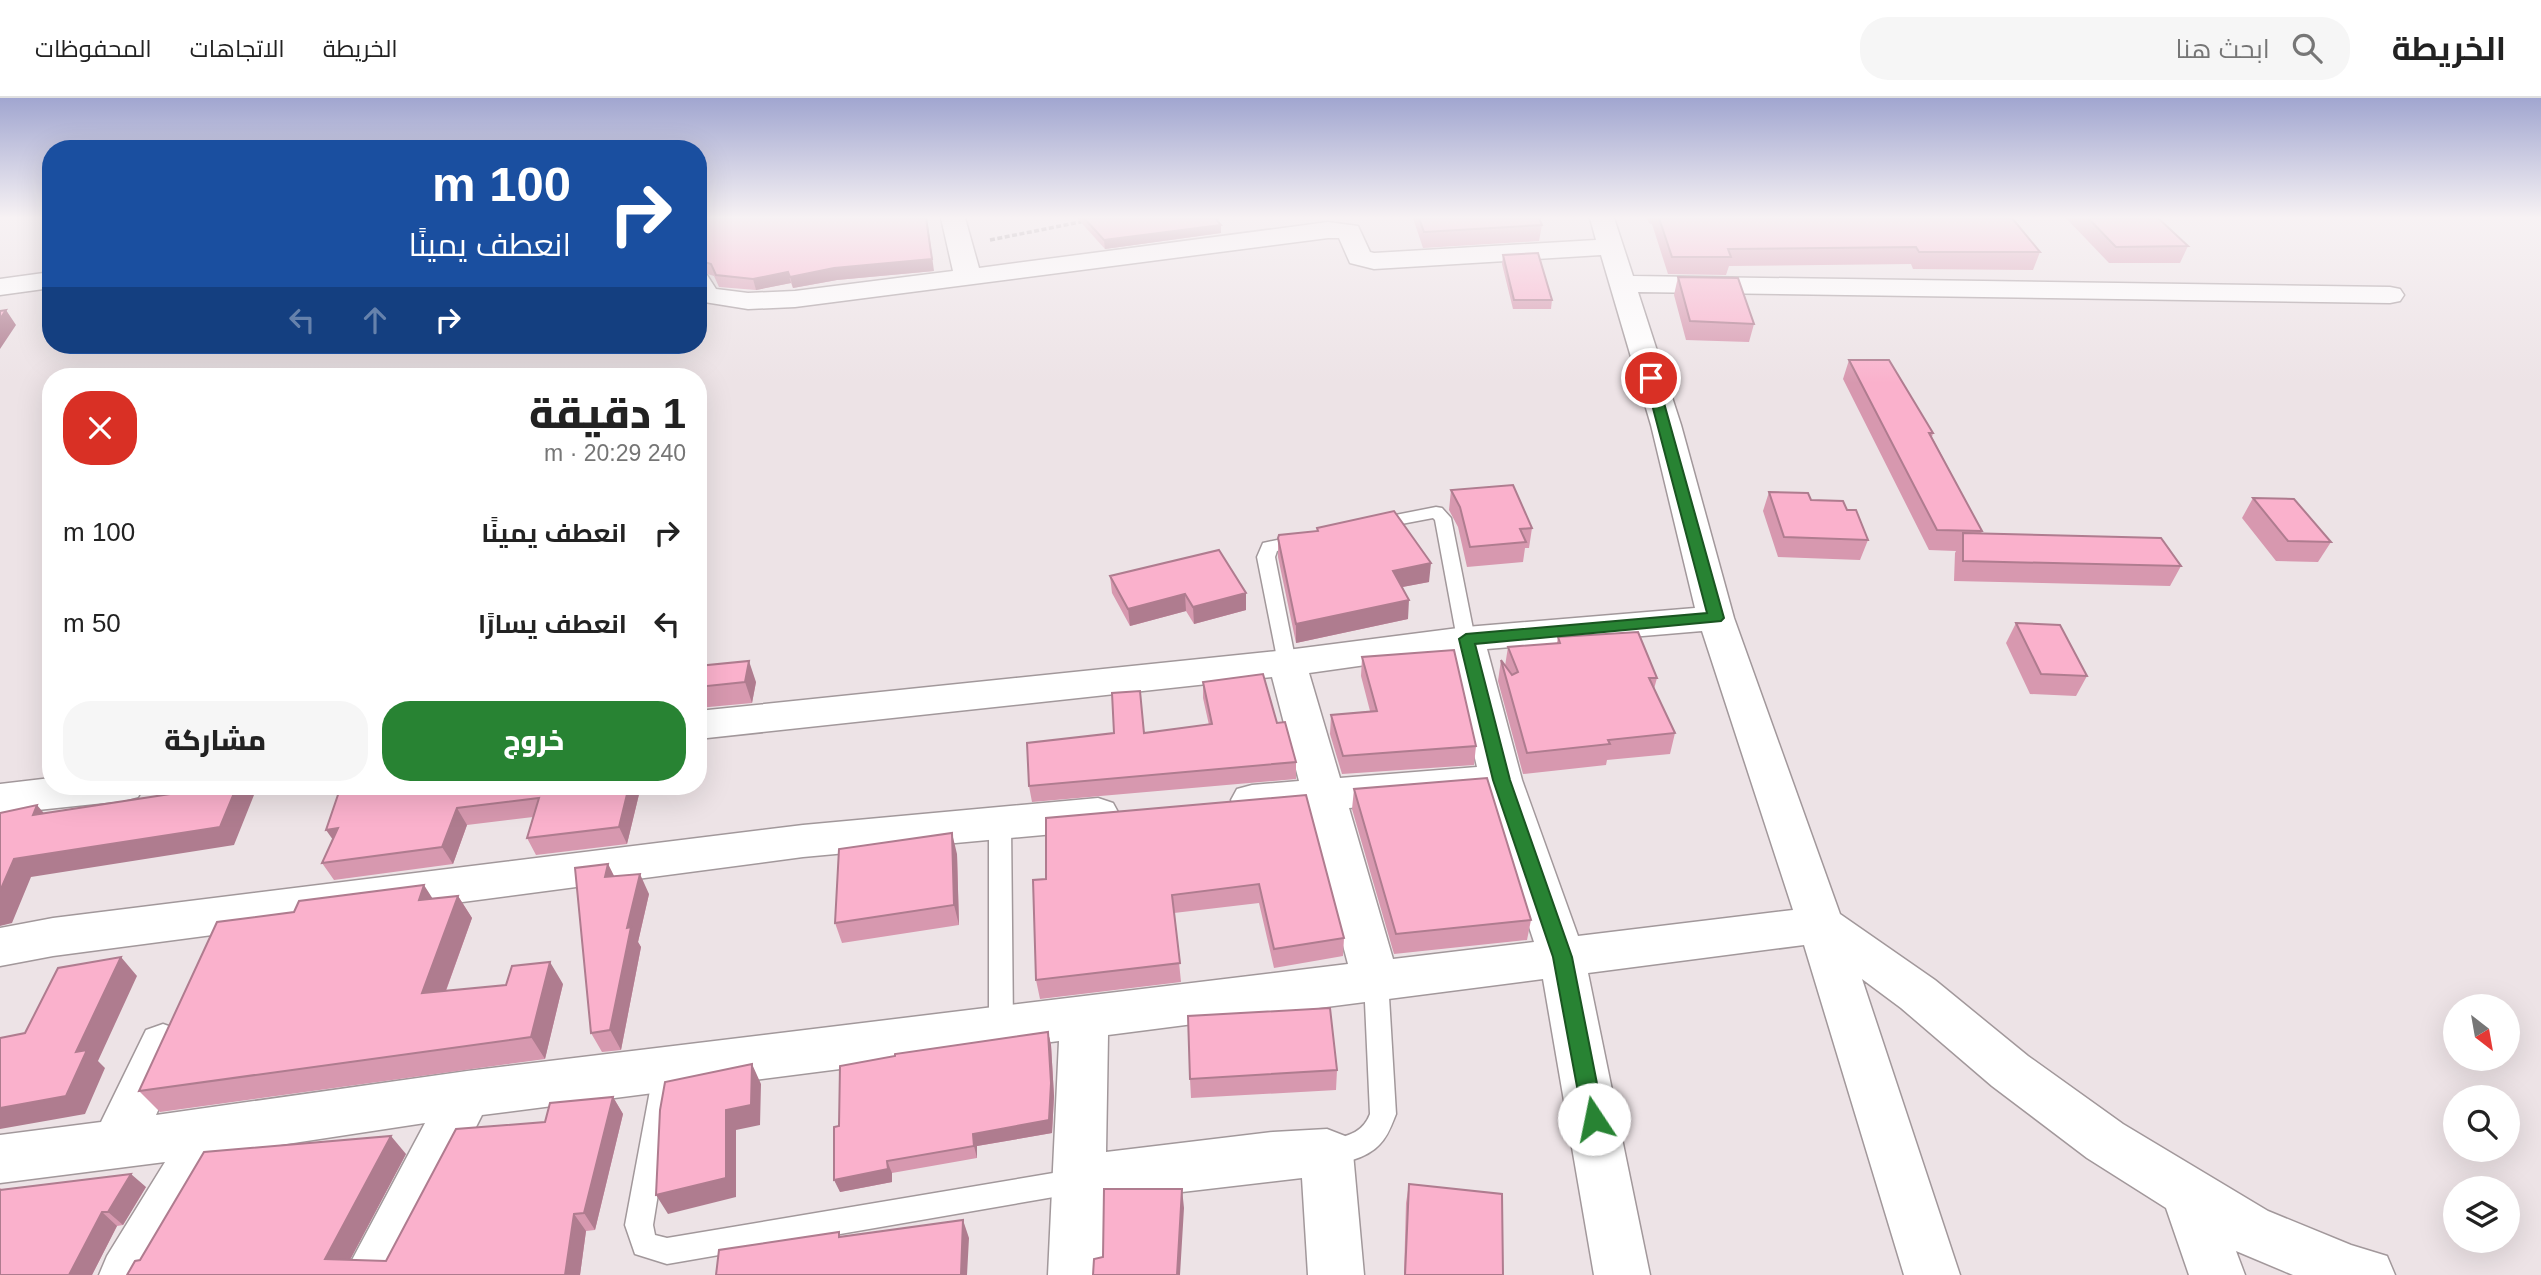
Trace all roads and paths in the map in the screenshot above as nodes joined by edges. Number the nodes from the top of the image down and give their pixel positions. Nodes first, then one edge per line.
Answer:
1 (966, 273) edge
2 (1006, 273) edge
3 (1618, 273) edge
4 (2007, 273) edge
5 (968, 278) junction
6 (42, 281) edge
7 (0, 287) edge
8 (707, 295) edge
9 (2389, 295) dead end
10 (1360, 527) edge
11 (1321, 536) edge
12 (1716, 618) junction
13 (1466, 639) junction
14 (1287, 663) junction
15 (707, 724) edge
16 (1502, 780) junction
17 (1323, 793) junction
18 (42, 795) edge
19 (0, 799) edge
20 (1215, 803) edge
21 (1135, 811) edge
22 (1000, 823) junction
23 (222, 916) junction
24 (1821, 925) junction
25 (0, 947) edge
26 (1562, 957) junction
27 (1376, 980) junction
28 (1084, 1017) junction
29 (1001, 1027) junction
30 (666, 1069) junction
31 (467, 1094) junction
32 (212, 1132) junction
33 (117, 1144) junction
34 (1327, 1153) junction
35 (0, 1159) edge
36 (1079, 1181) junction
37 (2187, 1192) junction
38 (127, 1275) edge
39 (372, 1275) edge
40 (1076, 1275) edge
41 (1336, 1275) edge
42 (1622, 1275) edge
43 (1932, 1275) edge
44 (2217, 1275) edge
45 (2367, 1275) edge

1 - 5 street
2 - 5 street
3 - 12 street
4 - 9 street
5 - 8 street
6 - 7 street
10 - 13 lane
11 - 14 lane
12 - 13 street
12 - 24 street
13 - 14 street
13 - 16 street
14 - 15 street
14 - 17 street
16 - 17 street
16 - 26 street
17 - 20 street
17 - 27 street
18 - 19 street
21 - 22 street
22 - 23 street
22 - 29 lane
23 - 25 street
23 - 33 street
24 - 26 street
24 - 37 street
24 - 43 street
26 - 27 street
26 - 42 street
27 - 28 street
27 - 34 lane
28 - 29 street
28 - 36 street
29 - 30 street
30 - 31 street
30 - 36 lane
31 - 32 street
31 - 39 street
32 - 33 street
32 - 38 street
33 - 35 street
34 - 36 street
34 - 41 street
36 - 40 street
37 - 44 street
37 - 45 street

